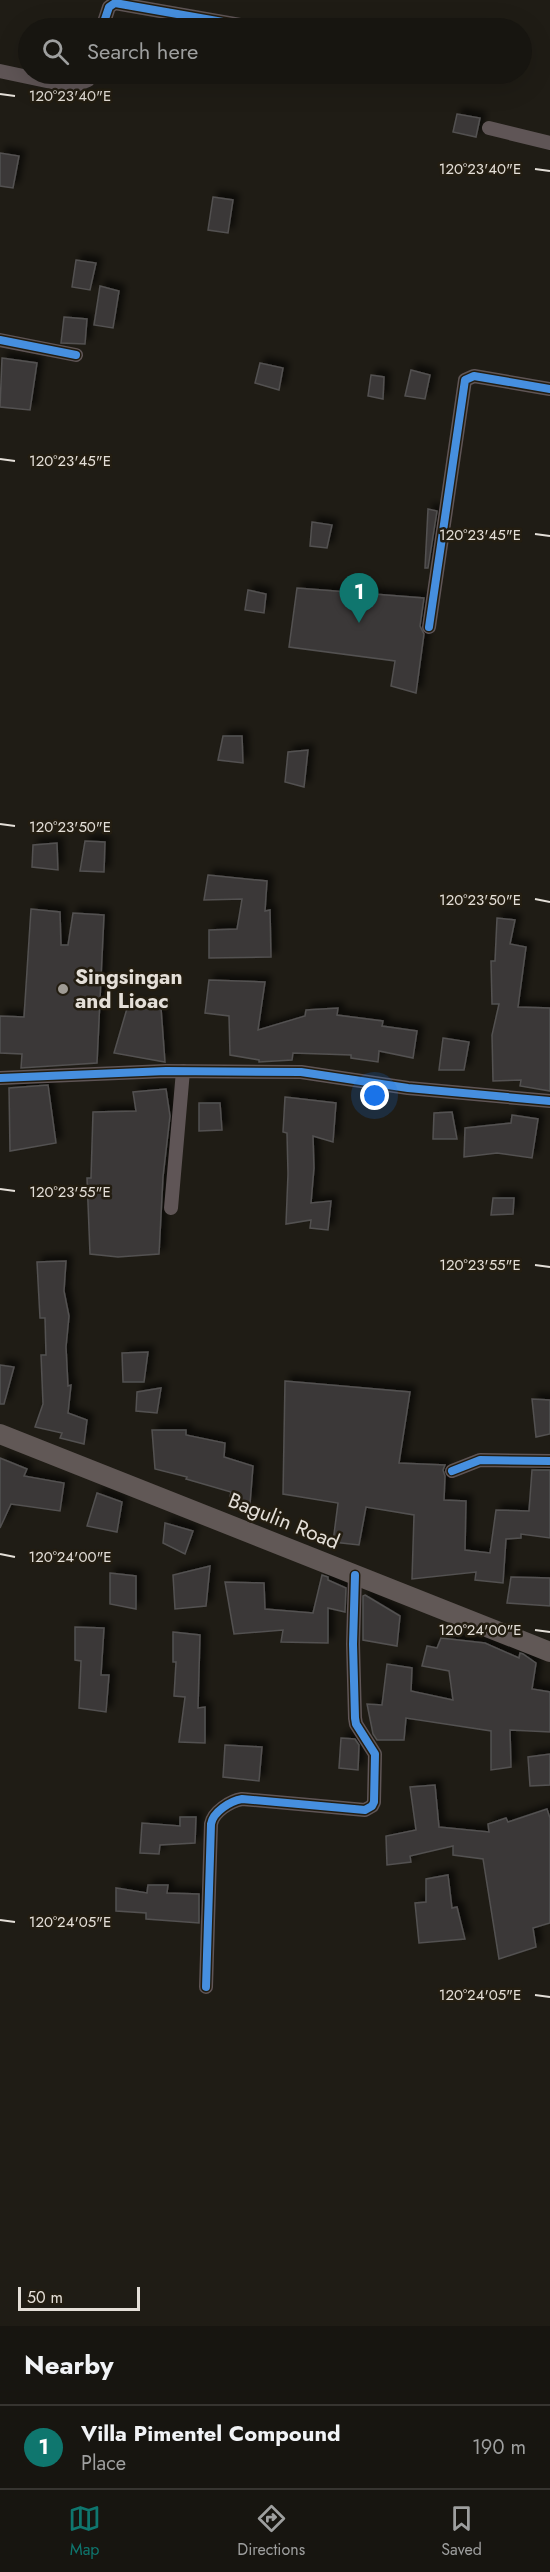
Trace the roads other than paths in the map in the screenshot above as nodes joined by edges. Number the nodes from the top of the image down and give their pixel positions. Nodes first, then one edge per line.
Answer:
1 (105, 18) edge
2 (201, 18) edge
3 (0, 71) edge
4 (18, 74) edge
5 (489, 128) dead end
6 (550, 143) edge
7 (0, 340) edge
8 (76, 355) dead end
9 (550, 389) edge
10 (429, 627) dead end
11 (183, 1071) junction
12 (0, 1078) edge
13 (550, 1101) edge
14 (171, 1208) dead end
15 (0, 1434) edge
16 (550, 1461) edge
17 (452, 1471) dead end
18 (355, 1575) junction
19 (550, 1652) edge
20 (206, 1987) dead end

1 - 2 street
3 - 4 street
5 - 6 street
7 - 8 street
9 - 10 street
11 - 12 street
11 - 13 street
11 - 14 street
15 - 18 main road, Bagulin Road
16 - 17 street
18 - 19 main road, Bagulin Road
18 - 20 street

